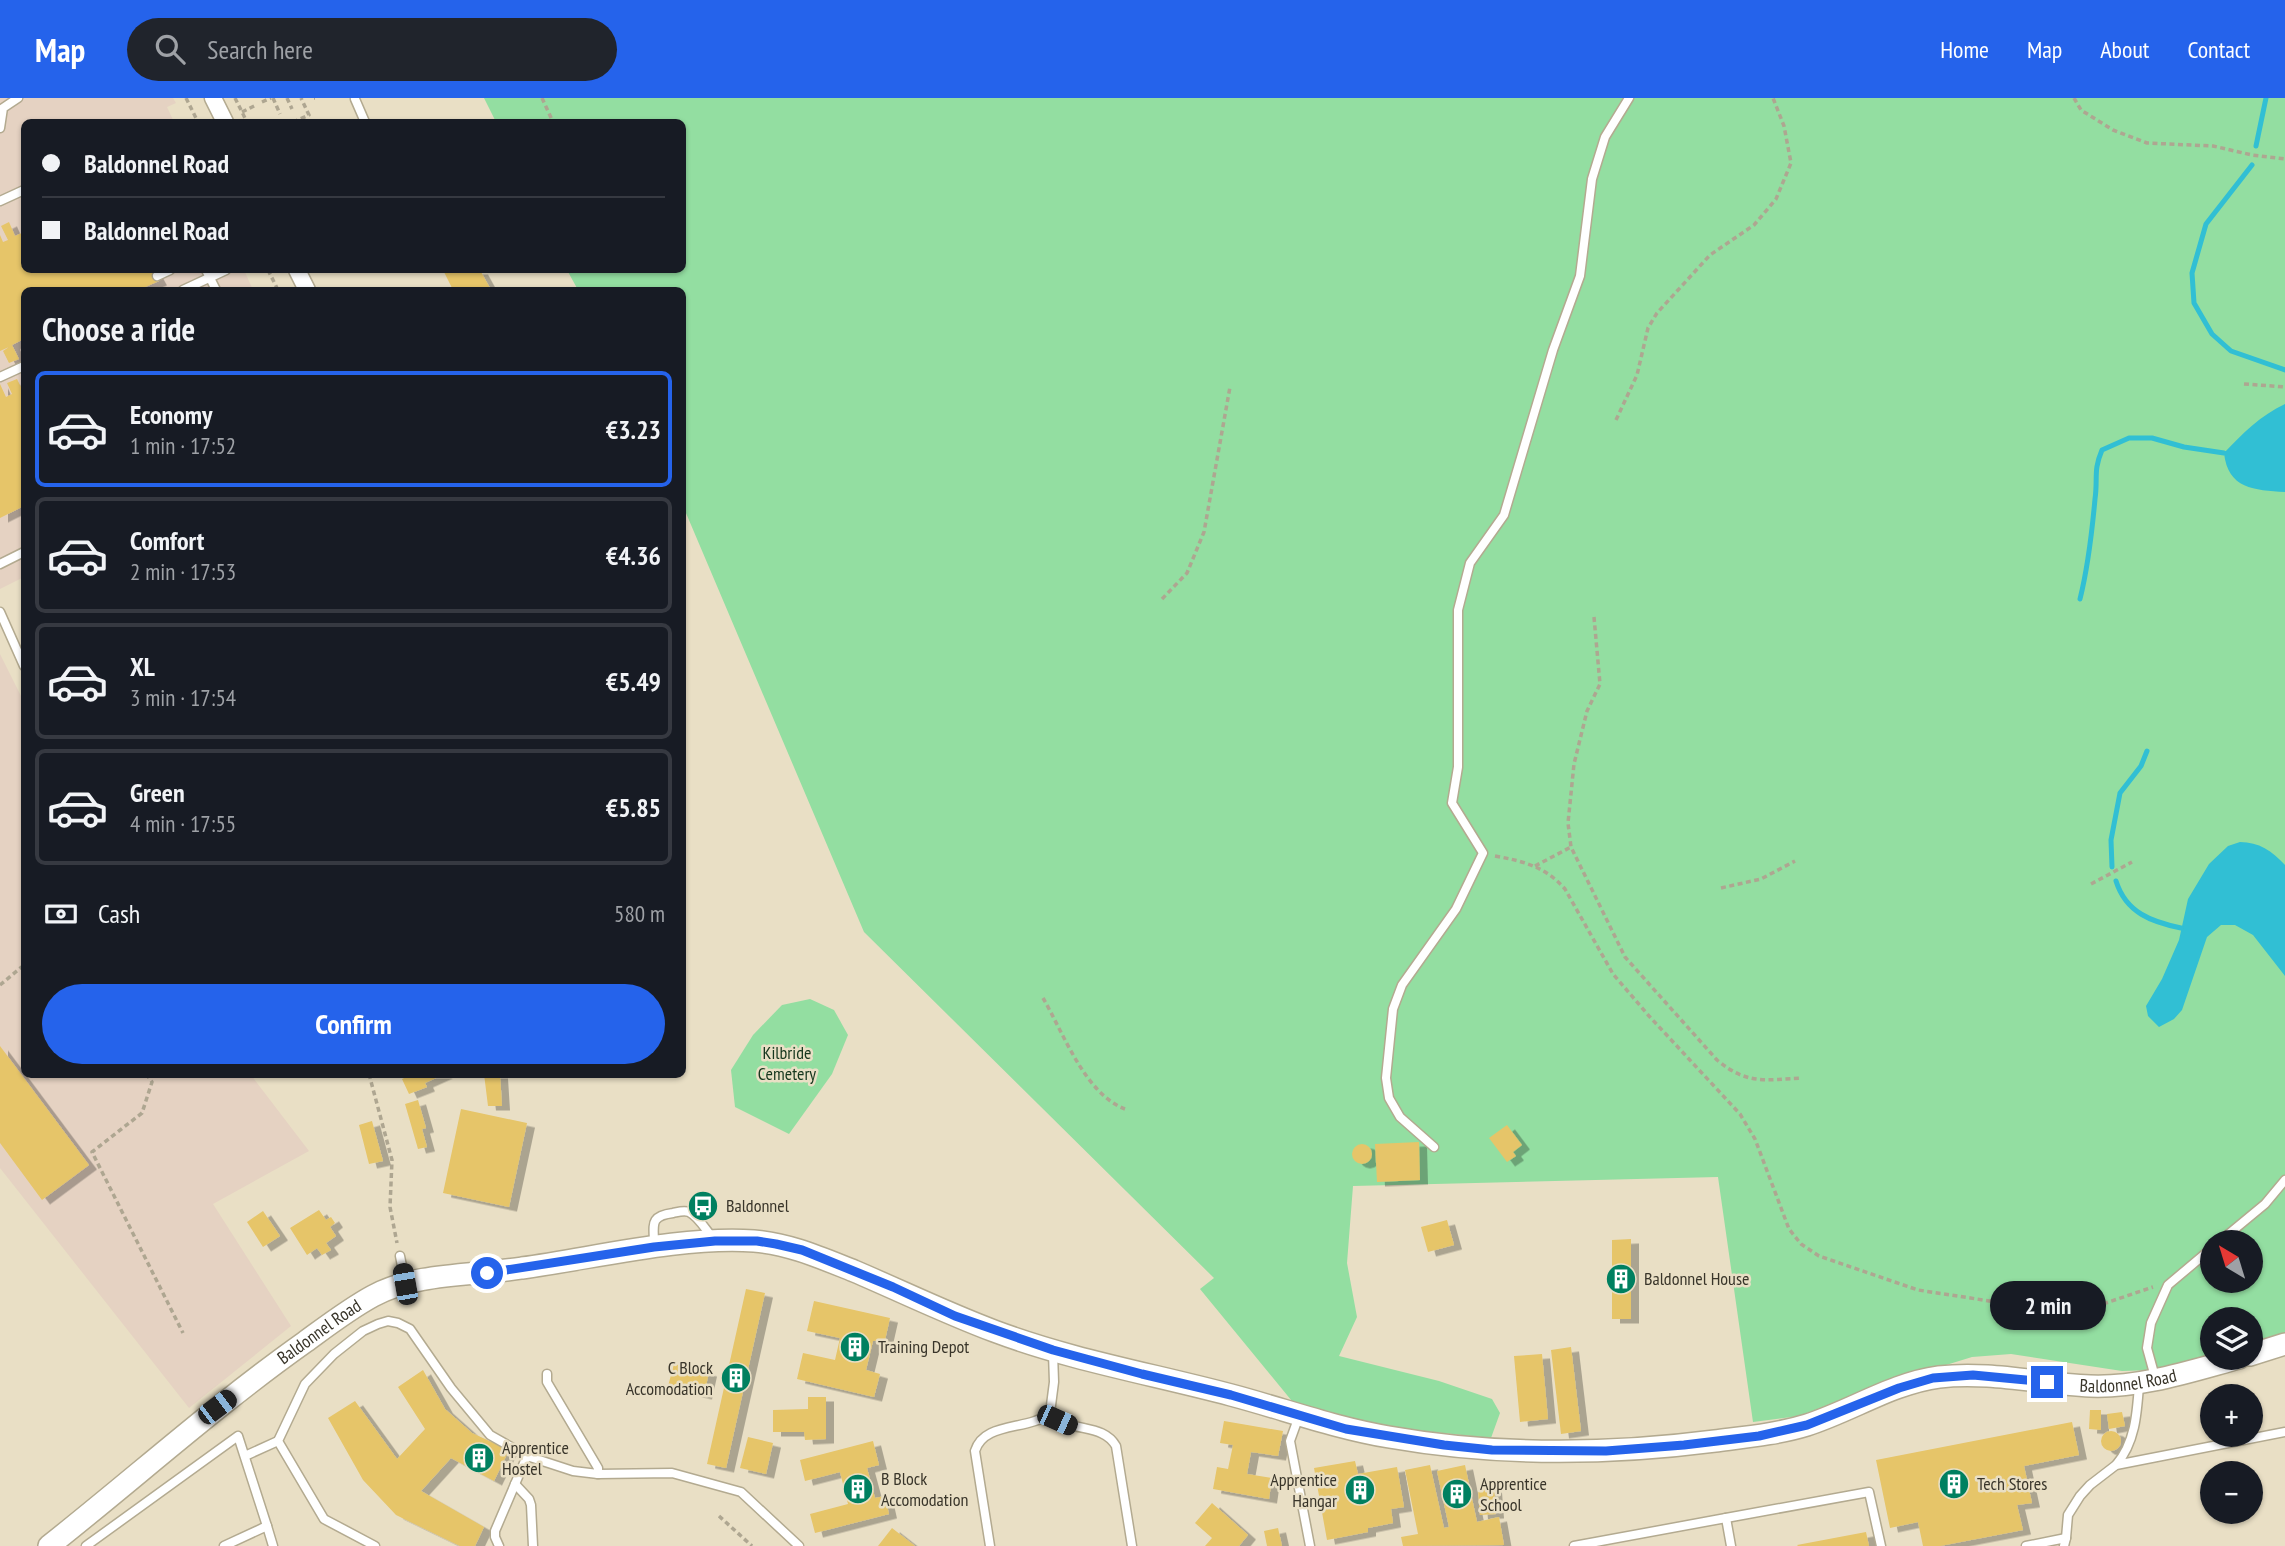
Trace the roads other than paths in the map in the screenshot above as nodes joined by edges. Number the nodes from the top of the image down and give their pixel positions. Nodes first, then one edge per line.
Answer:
1 (18, 98) edge
2 (214, 98) edge
3 (1629, 98) edge
4 (355, 99) edge
5 (1, 105) edge
6 (224, 119) edge
7 (364, 119) edge
8 (0, 128) edge
9 (21, 191) edge
10 (0, 201) edge
11 (164, 273) edge
12 (208, 274) edge
13 (157, 276) dead end
14 (188, 287) edge
15 (21, 367) edge
16 (0, 377) edge
17 (21, 554) edge
18 (0, 564) edge
19 (0, 612) edge
20 (21, 659) edge
21 (1434, 1147) dead end
22 (2285, 1180) edge
23 (2234, 1230) edge
24 (715, 1241) junction
25 (654, 1247) junction
26 (400, 1256) road end
27 (2200, 1258) edge
28 (405, 1284) junction
29 (2285, 1343) edge
30 (1053, 1350) junction
31 (2263, 1351) edge
32 (2200, 1368) edge
33 (547, 1374) dead end
34 (2148, 1381) junction
35 (1050, 1413) junction
36 (1299, 1416) junction
37 (2285, 1432) edge
38 (278, 1441) junction
39 (246, 1456) junction
40 (527, 1456) junction
41 (2116, 1465) junction
42 (598, 1474) junction
43 (515, 1484) junction
44 (1726, 1517) junction
45 (267, 1526) junction
46 (2065, 1542) edge
47 (50, 1546) edge
48 (86, 1546) edge
49 (224, 1546) edge
50 (273, 1546) edge
51 (375, 1546) edge
52 (499, 1546) edge
53 (533, 1546) edge
54 (799, 1546) edge
55 (990, 1546) edge
56 (1132, 1546) edge
57 (1310, 1546) edge
58 (1574, 1546) edge
59 (1731, 1546) edge
60 (1881, 1546) edge
61 (2026, 1546) edge

1 - 5 lane
2 - 6 street
3 - 21 lane
4 - 7 lane
5 - 8 lane
9 - 10 lane
11 - 13 lane
12 - 14 lane
15 - 16 lane
17 - 18 lane
19 - 20 lane
22 - 23 lane
24 - 25 street, Baldonnel Road
24 - 25 lane
24 - 30 street, Baldonnel Road
25 - 28 street, Baldonnel Road
26 - 28 lane
27 - 34 lane
28 - 47 street, Baldonnel Road
29 - 31 street
30 - 35 lane
30 - 36 street, Baldonnel Road
32 - 34 street, Baldonnel Road
33 - 42 lane
34 - 36 street, Baldonnel Road
34 - 41 lane
35 - 55 lane
35 - 56 lane
36 - 57 lane
37 - 41 lane
38 - 39 lane
38 - 40 lane
38 - 51 lane
39 - 45 lane
39 - 48 lane
40 - 42 lane
40 - 43 lane
41 - 46 lane
42 - 54 lane
43 - 52 lane
43 - 53 lane
44 - 58 lane
44 - 59 lane
44 - 60 lane
45 - 49 lane
45 - 50 lane
46 - 61 lane

